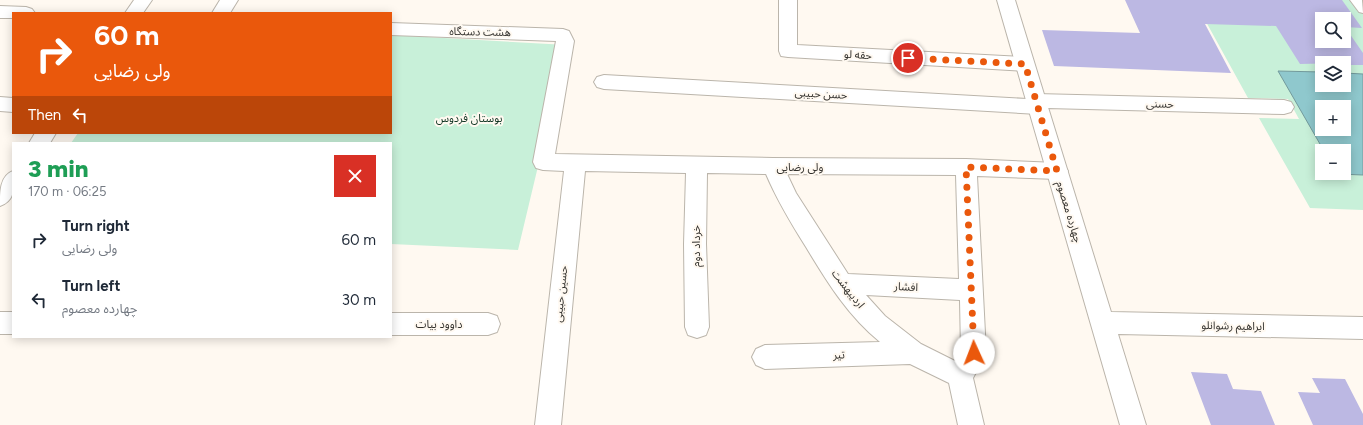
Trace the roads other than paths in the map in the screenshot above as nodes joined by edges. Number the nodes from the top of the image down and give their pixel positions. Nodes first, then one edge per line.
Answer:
1 (143, 0) edge
2 (229, 0) edge
3 (788, 0) edge
4 (1006, 0) edge
5 (1356, 0) edge
6 (1363, 9) edge
7 (0, 12) edge
8 (12, 12) edge
9 (135, 12) edge
10 (222, 12) edge
11 (392, 29) edge
12 (1025, 64) junction
13 (604, 82) dead end
14 (0, 104) edge
15 (12, 104) edge
16 (1037, 104) junction
17 (1284, 107) dead end
18 (543, 162) joint
19 (575, 164) junction
20 (697, 165) junction
21 (773, 166) junction
22 (966, 167) junction
23 (1057, 171) junction
24 (12, 180) edge
25 (0, 197) edge
26 (841, 284) junction
27 (971, 290) junction
28 (0, 323) edge
29 (12, 323) edge
30 (1102, 323) junction
31 (392, 324) edge
32 (488, 324) dead end
33 (698, 327) dead end
34 (1363, 328) edge
35 (912, 352) junction
36 (765, 357) dead end
37 (960, 376) junction
38 (548, 425) edge
39 (971, 425) edge
40 (1133, 425) edge

1 - 9 street
2 - 10 street
3 - 12 street, حقه لو
4 - 12 street, چهارده معصوم
5 - 6 lane
7 - 8 street
11 - 18 street, هشت دستگاه
12 - 16 street, چهارده معصوم
13 - 16 street, حسن حبیبی
14 - 15 street
16 - 17 street, حسنی
16 - 23 street, چهارده معصوم
18 - 19 street, ولی رضایی
19 - 20 street, ولی رضایی
19 - 38 street, حسین حبیبی
20 - 21 street, ولی رضایی
20 - 33 street, خرداد دوم
21 - 22 street, ولی رضایی
21 - 26 street, اردیبهشت
22 - 23 street, ولی رضایی
22 - 27 street
23 - 30 street, چهارده معصوم
24 - 25 street
26 - 27 street, افشار
26 - 35 street, اردیبهشت
27 - 37 street
28 - 29 street
30 - 34 street, ابراهیم رشوانلو
30 - 40 street, چهارده معصوم
31 - 32 street, داوود بیات
35 - 36 street, تیر
35 - 37 street, اردیبهشت
37 - 39 street

